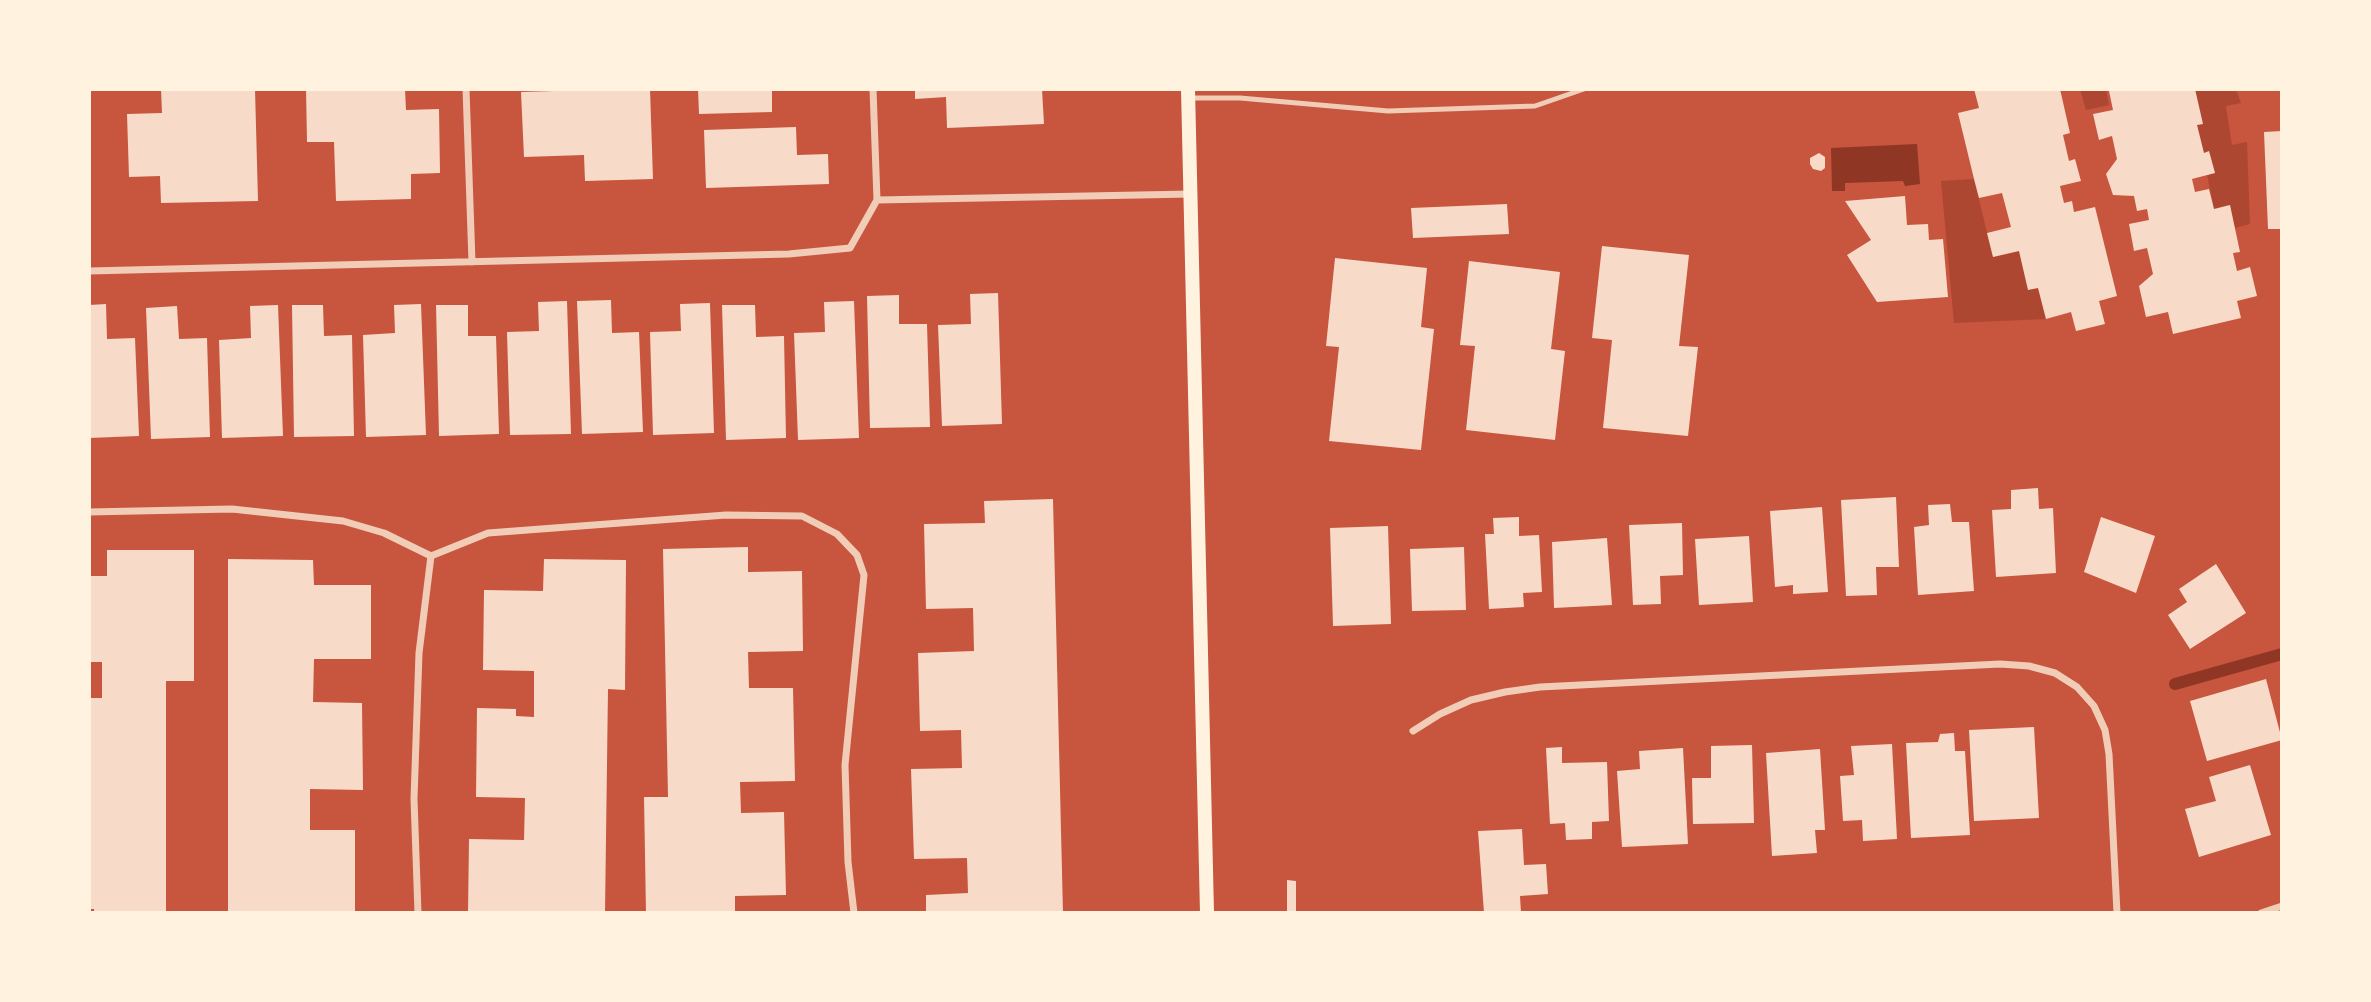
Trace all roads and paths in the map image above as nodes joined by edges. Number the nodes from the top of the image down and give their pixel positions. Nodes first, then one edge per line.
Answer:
1 (466, 89) edge
2 (873, 89) edge
3 (1584, 89) edge
4 (1188, 94) edge
5 (1191, 194) junction
6 (877, 200) junction
7 (472, 262) junction
8 (89, 271) edge
9 (89, 512) edge
10 (431, 556) junction
11 (1413, 731) dead end
12 (2282, 906) edge
13 (418, 913) edge
14 (854, 913) edge
15 (1207, 913) edge
16 (2117, 913) edge
17 (2261, 913) edge

1 - 7 street
2 - 6 street
3 - 4 lane
4 - 5 main road
5 - 6 street
5 - 15 main road
6 - 7 street
7 - 8 street
9 - 10 street
10 - 13 street
10 - 14 street
11 - 16 street
12 - 17 street

